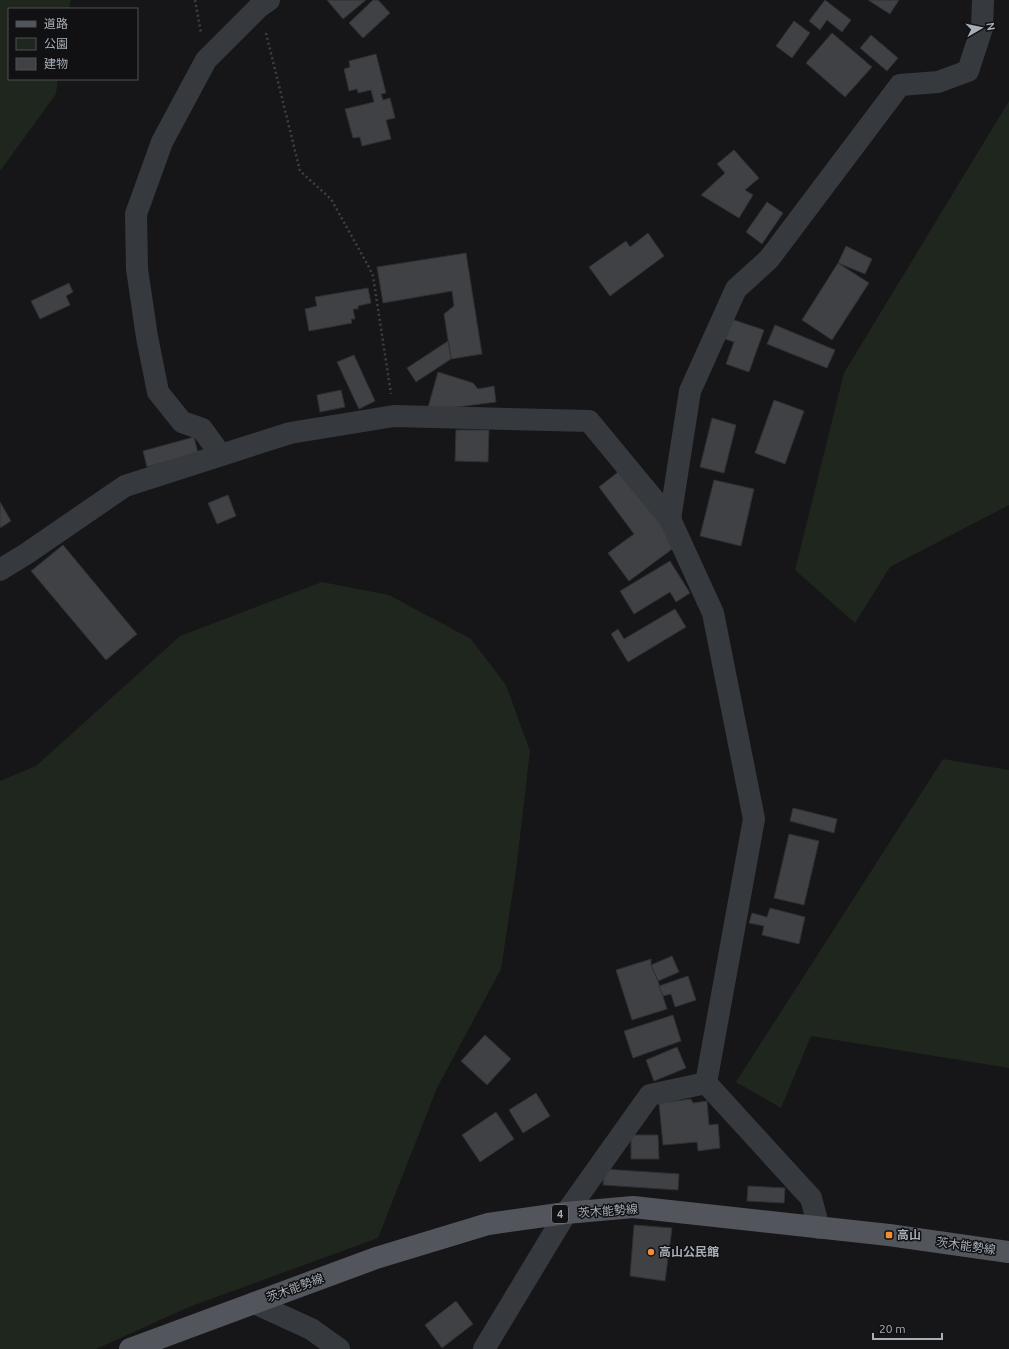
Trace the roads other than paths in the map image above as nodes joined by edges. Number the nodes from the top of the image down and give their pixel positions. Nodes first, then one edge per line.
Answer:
1 (983, 0) edge
2 (264, 4) edge
3 (221, 456) junction
4 (670, 519) junction
5 (0, 570) edge
6 (706, 1084) junction
7 (566, 1213) junction
8 (820, 1228) junction
9 (1009, 1252) edge
10 (254, 1303) junction
11 (130, 1349) edge
12 (339, 1349) edge
13 (484, 1349) edge

1 - 4 street
2 - 3 street
3 - 4 street
3 - 5 street
4 - 6 street
6 - 7 street
6 - 8 street
7 - 8 main road, 茨木能勢線 / 4
7 - 10 main road, 茨木能勢線 / 4
7 - 13 street
8 - 9 main road, 茨木能勢線 / 4
10 - 11 main road, 茨木能勢線 / 4
10 - 12 street

